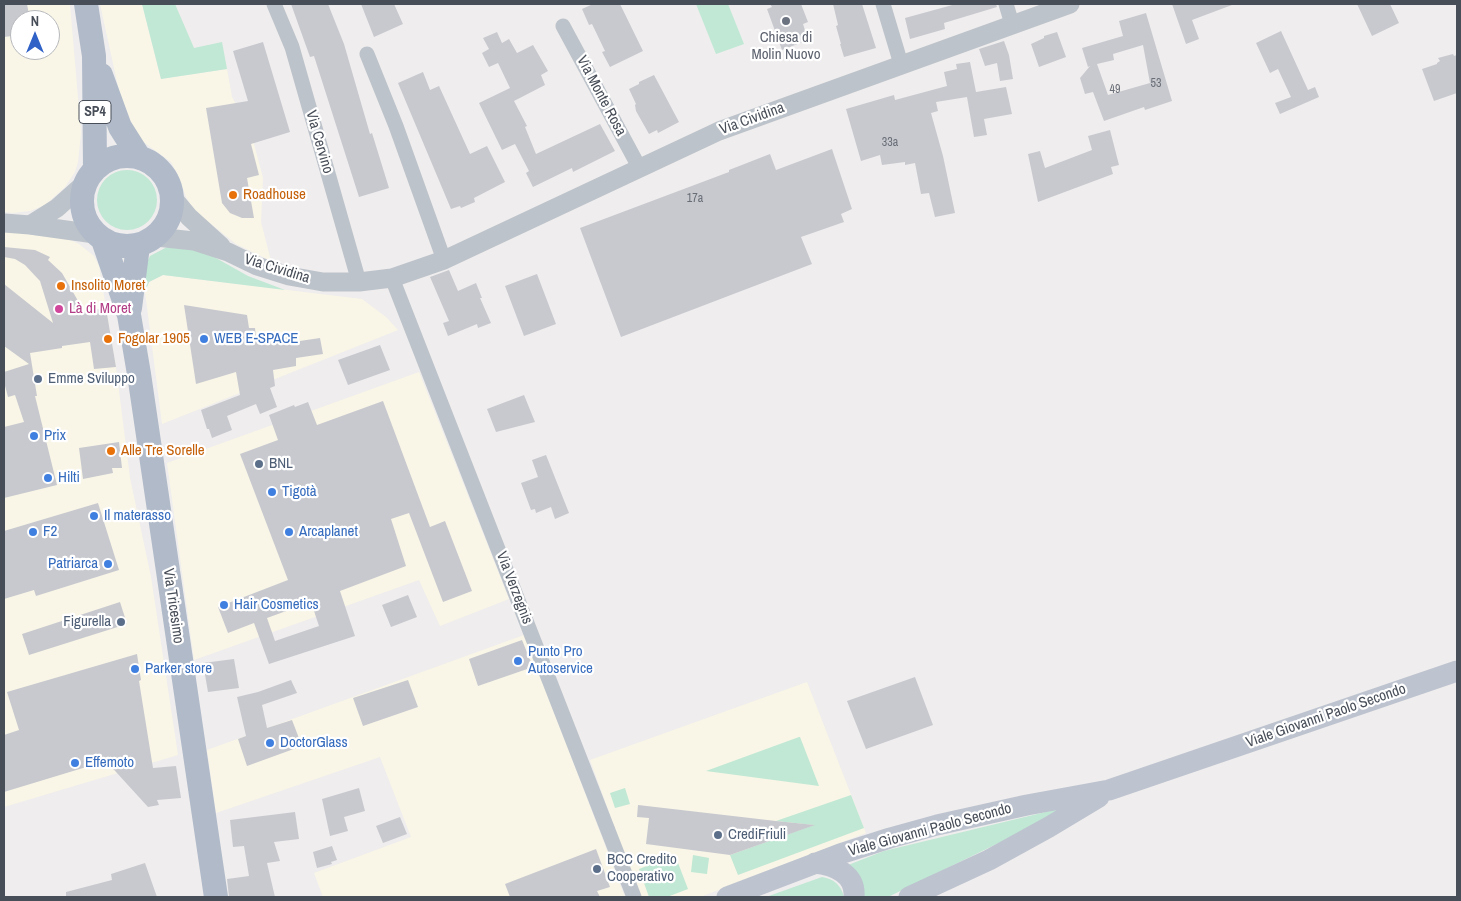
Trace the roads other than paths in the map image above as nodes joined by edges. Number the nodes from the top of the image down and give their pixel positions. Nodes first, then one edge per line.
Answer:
1 (86, 4) edge
2 (274, 4) edge
3 (883, 4) edge
4 (1006, 4) edge
5 (1070, 4) edge
6 (1012, 24) junction
7 (563, 26) dead end
8 (367, 54) dead end
9 (94, 56) junction
10 (901, 64) junction
11 (139, 157) junction
12 (639, 167) junction
13 (90, 176) junction
14 (173, 198) junction
15 (4, 223) edge
16 (30, 225) junction
17 (99, 237) junction
18 (147, 241) junction
19 (228, 252) junction
20 (444, 260) junction
21 (392, 278) junction
22 (359, 282) junction
23 (129, 315) junction
24 (1457, 671) edge
25 (1109, 790) junction
26 (815, 863) junction
27 (216, 897) edge
28 (634, 897) edge
29 (727, 897) edge
30 (854, 897) edge
31 (909, 897) edge

1 - 9 main road, SP4
2 - 22 street, Via Cervino
3 - 10 street
4 - 6 street
5 - 6 street, Via Cividina
6 - 10 street, Via Cividina
7 - 12 street, Via Monte Rosa
8 - 20 street
9 - 11 main road, SP4
9 - 13 main road, SP4
10 - 12 street, Via Cividina
11 - 13 main road
11 - 14 main road
12 - 20 street, Via Cividina
13 - 16 street
13 - 17 main road
14 - 18 main road
14 - 19 street, Via Cividina
15 - 16 street
16 - 17 street
17 - 18 main road
17 - 23 main road, Via Tricesimo
18 - 19 street, Via Cividina
18 - 23 main road, Via Tricesimo
19 - 22 street, Via Cividina
20 - 21 street, Via Cividina
21 - 22 street, Via Cividina
21 - 28 street, Via Verzegnis
23 - 27 main road, Via Tricesimo
24 - 25 main road, Viale Giovanni Paolo Secondo
25 - 26 main road, Viale Giovanni Paolo Secondo
25 - 31 main road, Viale Giovanni Paolo Secondo
26 - 29 main road, Viale Giovanni Paolo Secondo
26 - 30 main road

